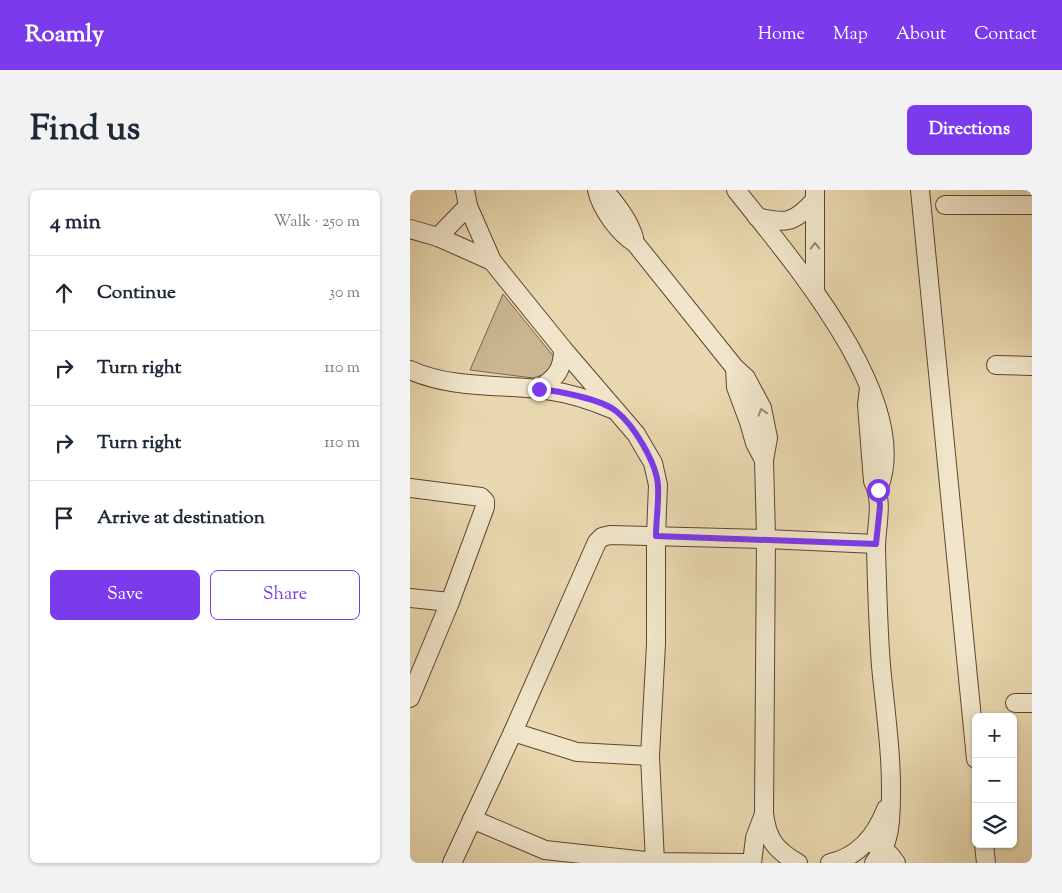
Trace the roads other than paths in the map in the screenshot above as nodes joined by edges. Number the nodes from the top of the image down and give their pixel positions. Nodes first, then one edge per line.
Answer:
1 (597, 190) edge
2 (605, 190) edge
3 (736, 190) edge
4 (920, 190) edge
5 (815, 195) edge
6 (466, 198) edge
7 (945, 205) dead end
8 (1032, 205) edge
9 (757, 217) junction
10 (410, 229) edge
11 (438, 237) junction
12 (635, 243) junction
13 (492, 261) junction
14 (815, 292) junction
15 (563, 349) junction
16 (996, 366) dead end
17 (1032, 366) edge
18 (410, 370) edge
19 (539, 389) junction
20 (616, 410) junction
21 (410, 488) edge
22 (656, 536) junction
23 (766, 539) junction
24 (876, 544) junction
25 (410, 598) edge
26 (450, 602) junction
27 (410, 697) edge
28 (513, 732) junction
29 (650, 756) junction
30 (976, 758) edge
31 (764, 813) junction
32 (472, 819) junction
33 (984, 848) edge
34 (875, 851) edge
35 (655, 862) edge
36 (452, 863) edge
37 (744, 863) edge
38 (752, 863) edge
39 (798, 863) edge
40 (830, 863) edge
41 (896, 863) edge
42 (986, 863) edge

1 - 12 street
2 - 12 street
3 - 9 street
4 - 30 street
5 - 9 street
14 -> 5 street
6 - 11 street
6 - 13 street
7 - 8 street
9 - 14 street
10 - 11 street
11 - 13 street
12 - 23 street
13 - 15 street
14 - 24 street
15 - 19 street
15 - 20 street
16 - 17 street
18 - 19 street
19 - 20 street
20 - 22 street
21 - 26 street
22 - 23 street
22 - 28 street
22 - 29 street
23 - 24 street
23 - 31 street
24 - 34 street
25 - 26 street
26 - 27 street
28 - 29 street
28 - 32 street
29 - 35 street
31 - 38 street
31 - 39 street
32 - 35 street
32 - 36 street
33 - 42 street
34 - 40 street
34 - 41 street
35 - 37 street

